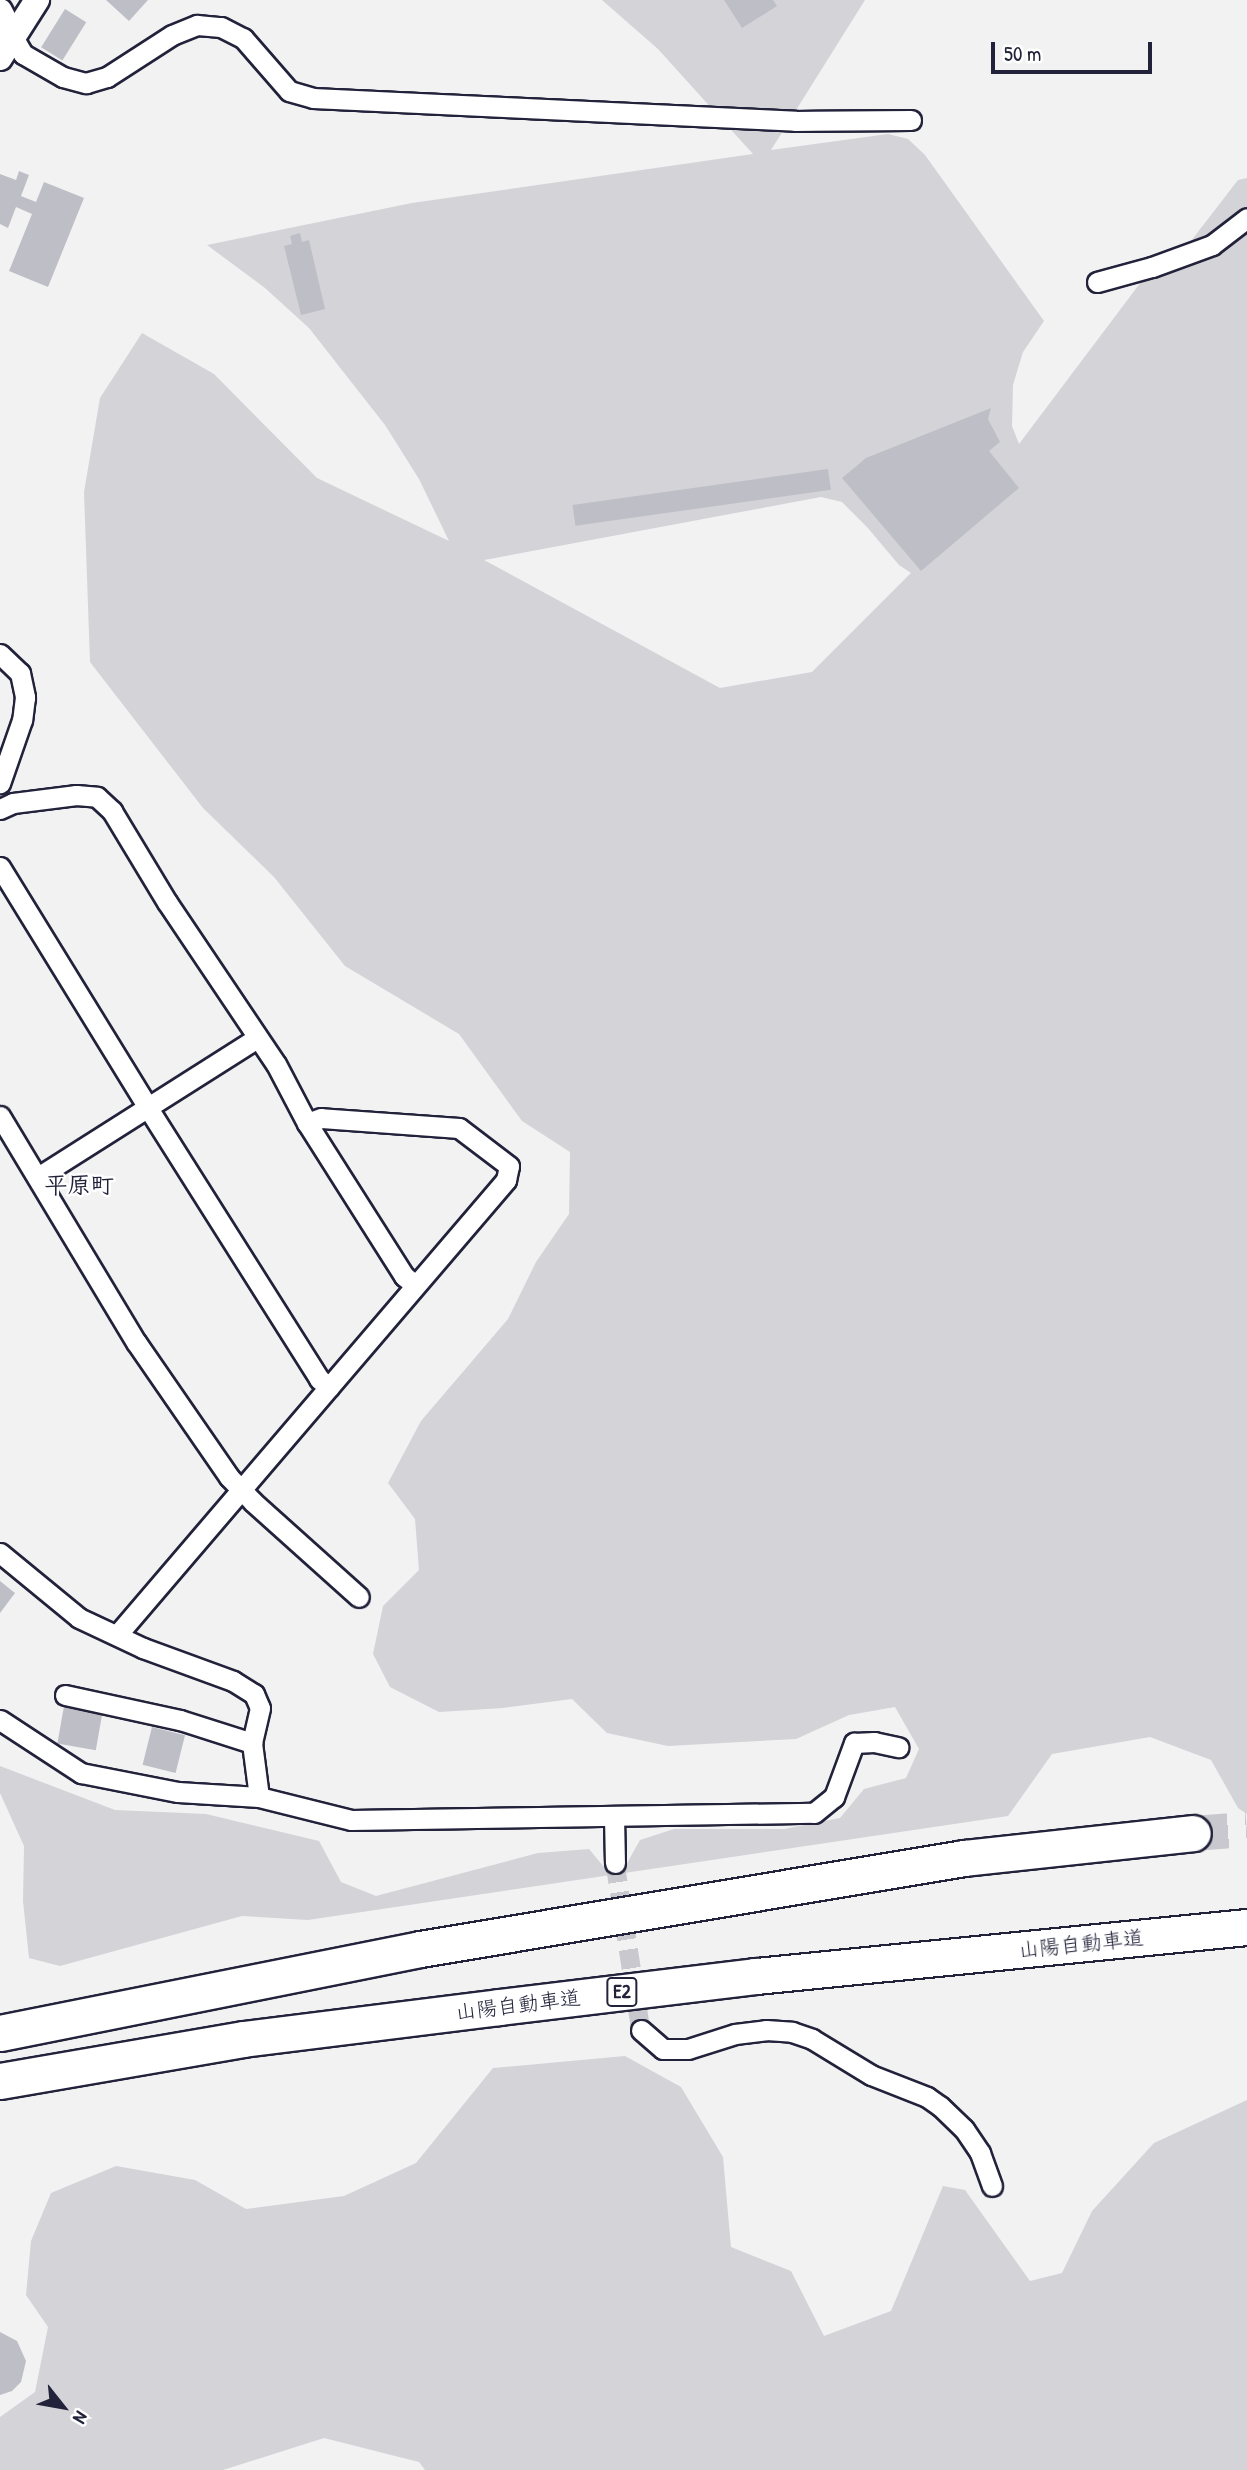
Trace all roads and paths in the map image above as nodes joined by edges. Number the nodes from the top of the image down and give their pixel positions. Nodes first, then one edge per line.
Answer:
1 (37, 0) edge
2 (0, 11) edge
3 (12, 35) junction
4 (0, 58) edge
5 (911, 120) dead end
6 (1247, 218) edge
7 (1097, 282) dead end
8 (0, 653) edge
9 (0, 783) edge
10 (0, 809) edge
11 (0, 867) edge
12 (257, 1038) junction
13 (148, 1108) junction
14 (0, 1115) edge
15 (307, 1123) junction
16 (38, 1177) junction
17 (415, 1285) junction
18 (329, 1387) junction
19 (241, 1490) junction
20 (0, 1553) edge
21 (359, 1597) dead end
22 (117, 1635) junction
23 (65, 1695) dead end
24 (0, 1720) edge
25 (252, 1743) junction
26 (898, 1747) dead end
27 (259, 1797) junction
28 (614, 1816) junction
29 (1193, 1833) tunnel mouth
30 (615, 1863) tunnel mouth
31 (1247, 1927) edge
32 (641, 2030) dead end
33 (0, 2033) edge
34 (0, 2081) edge
35 (992, 2186) dead end

1 - 3 street
2 - 3 street
3 - 4 street
3 - 5 street
6 - 7 street
8 - 9 street
10 - 12 street
11 - 13 street
12 - 13 street
12 - 15 street
13 - 16 street
13 - 18 street
14 - 16 street
15 - 17 street
15 - 17 street
16 - 19 street
17 - 18 street
18 - 19 street
19 - 21 street
19 - 22 street
20 - 22 street
22 - 25 street
23 - 25 street
24 - 27 street
25 - 27 street
26 - 28 street
27 - 28 street
28 - 30 street
29 - 33 highway
31 - 34 highway, 山陽自動車道 / E2
32 - 35 street

